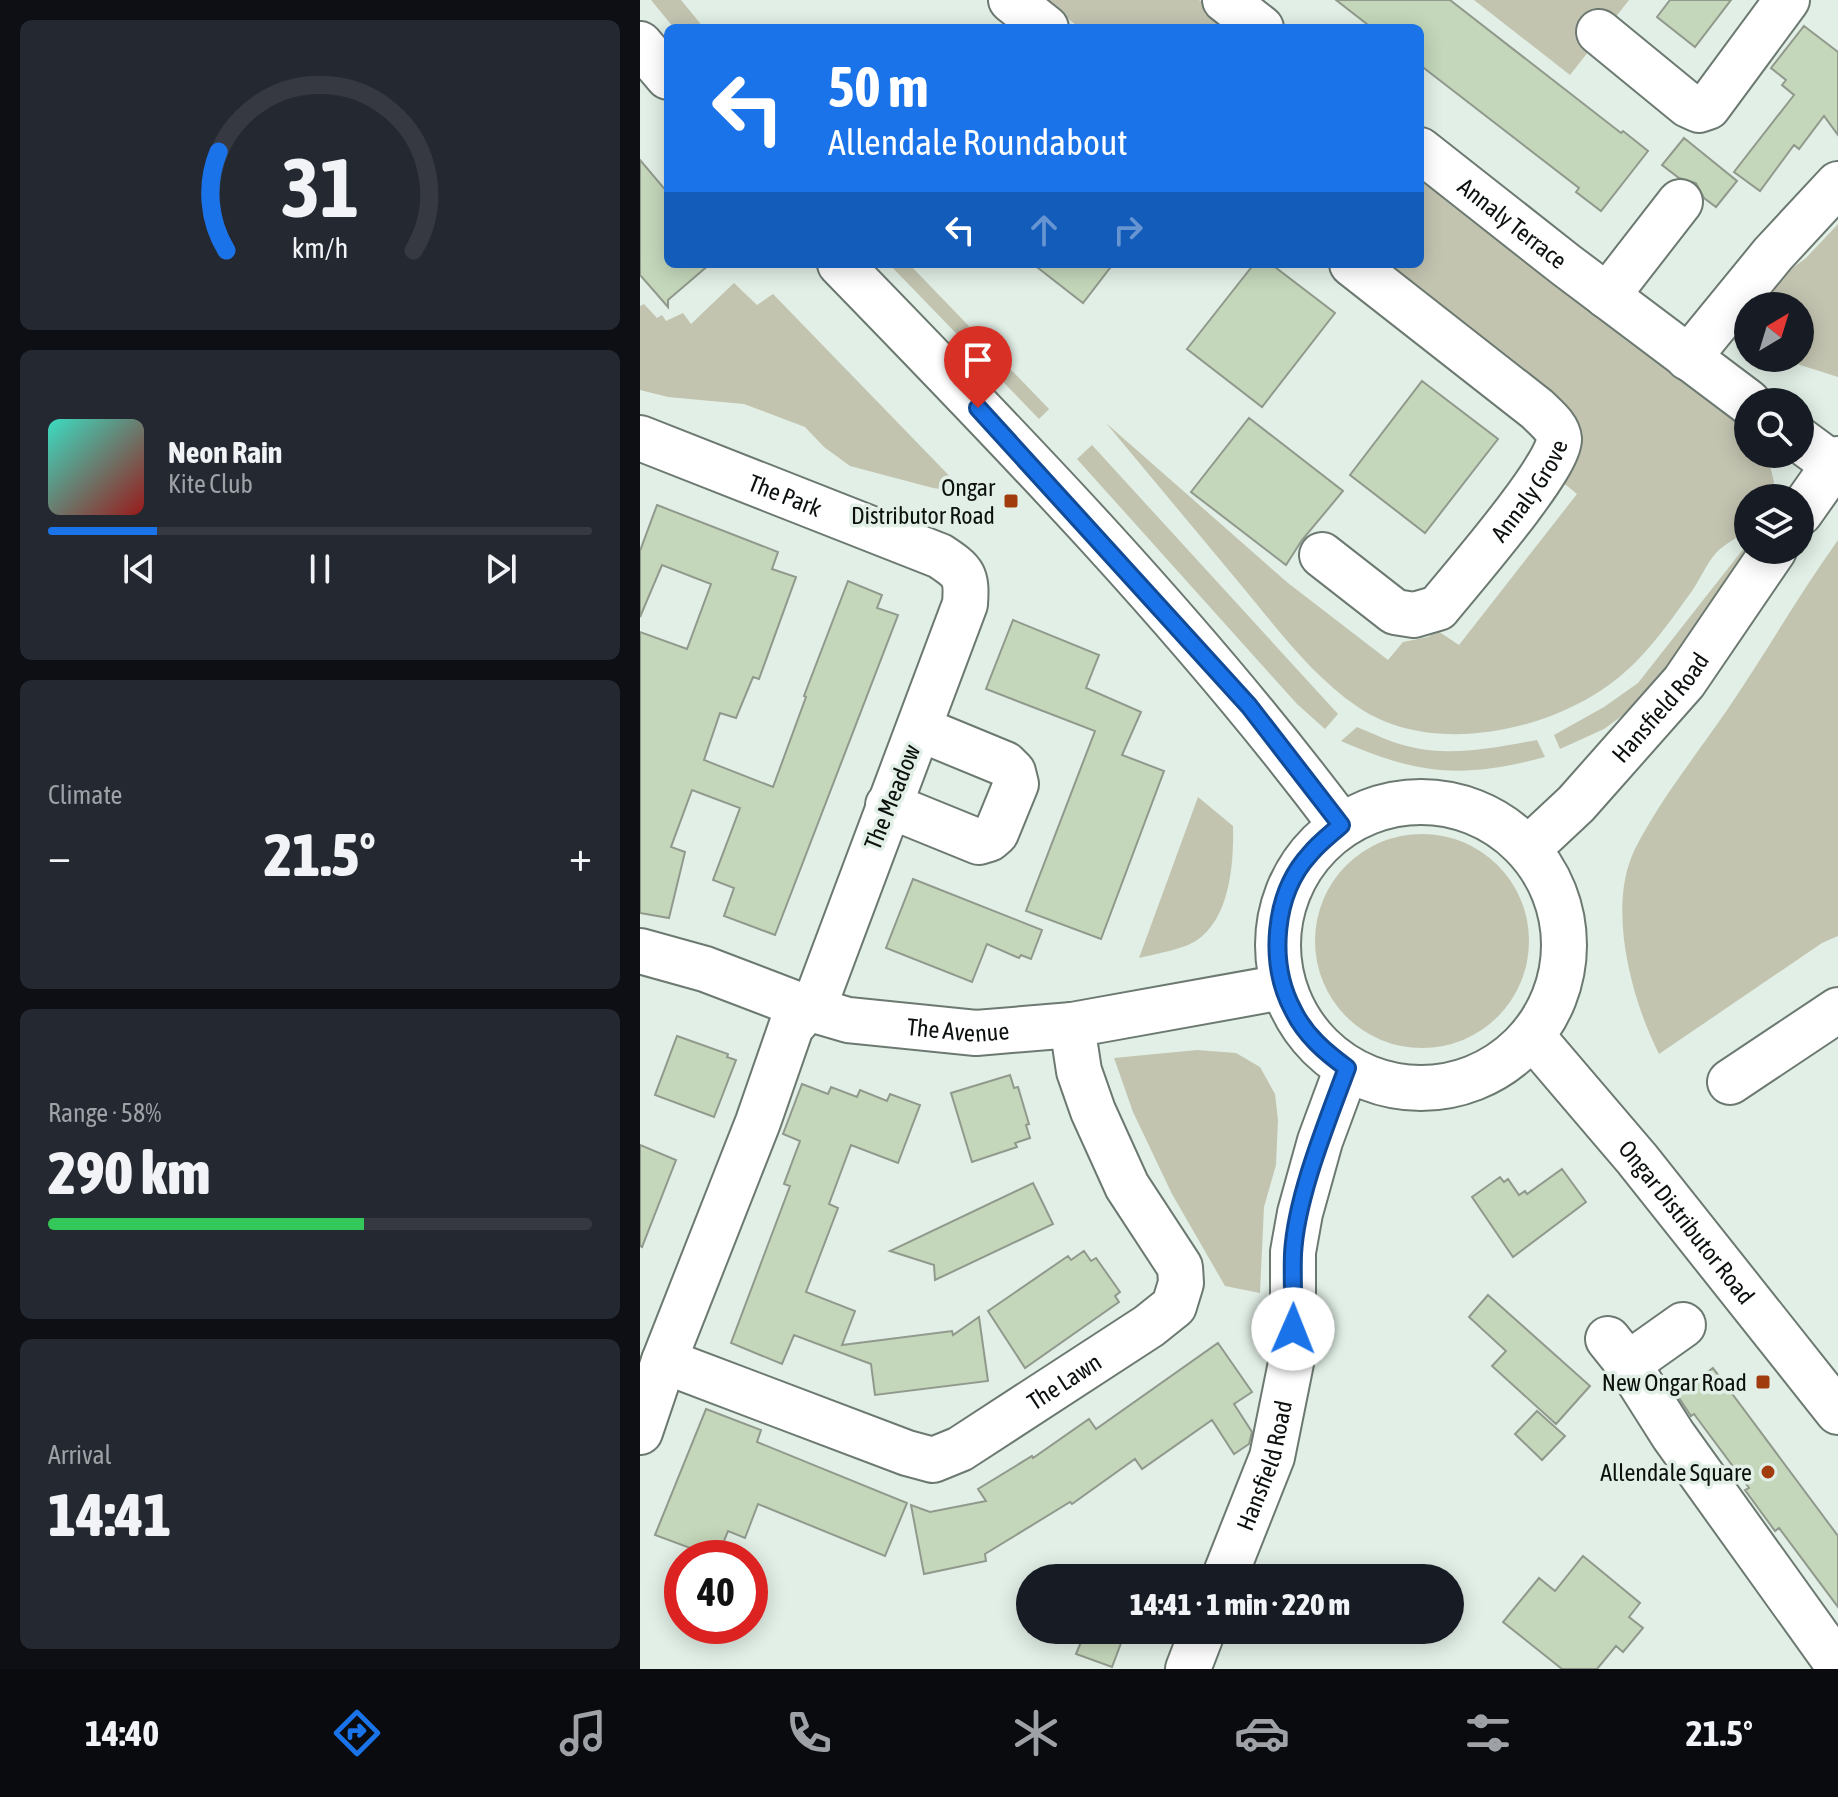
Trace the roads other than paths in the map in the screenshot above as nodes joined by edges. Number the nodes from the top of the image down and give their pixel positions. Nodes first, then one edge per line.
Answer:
1 (1011, 0) edge
2 (1787, 0) edge
3 (1041, 24) edge
4 (1599, 32) dead end
5 (640, 44) edge
6 (664, 72) edge
7 (1424, 153) edge
8 (1838, 184) edge
9 (1680, 202) dead end
10 (844, 268) edge
11 (1357, 268) edge
12 (1607, 296) junction
13 (1688, 358) junction
14 (1734, 392) edge
15 (640, 438) edge
16 (1824, 455) edge
17 (1812, 484) edge
18 (1322, 555) dead end
19 (1764, 564) edge
20 (966, 581) joint
21 (920, 729) junction
22 (888, 805) junction
23 (1341, 825) junction
24 (1528, 849) junction
25 (640, 951) edge
26 (1283, 987) junction
27 (807, 1008) junction
28 (1838, 1010) edge
29 (1072, 1025) junction
30 (1532, 1036) junction
31 (1347, 1068) junction
32 (1730, 1082) dead end
33 (1683, 1325) dead end
34 (664, 1361) junction
35 (1838, 1412) edge
36 (640, 1432) edge
37 (1230, 1564) edge
38 (1198, 1644) edge
39 (1838, 1665) edge
40 (1188, 1669) edge

1 - 3 street
2 - 4 street
5 - 6 street
7 - 12 street, Annaly Terrace
8 - 13 street
9 - 12 street
10 - 23 street
11 - 18 street, Annaly Grove
12 - 13 street, Annaly Terrace
13 - 14 street, Annaly Terrace
15 - 20 street, The Park
16 - 17 street
19 - 24 street, Hansfield Road
20 - 21 street, The Meadow
21 - 22 street, The Meadow
21 - 22 street
22 - 27 street, The Meadow
23 - 24 street
23 - 26 street
24 - 30 street
25 - 27 street, The Avenue
26 - 29 street, The Avenue
26 - 31 street
27 - 29 street, The Avenue
27 - 34 street
28 - 32 street
29 - 34 street, The Lawn
30 - 31 street
30 - 35 street, Ongar Distributor Road
31 - 37 street, Hansfield Road
33 - 39 street
34 - 36 street
38 - 40 street

